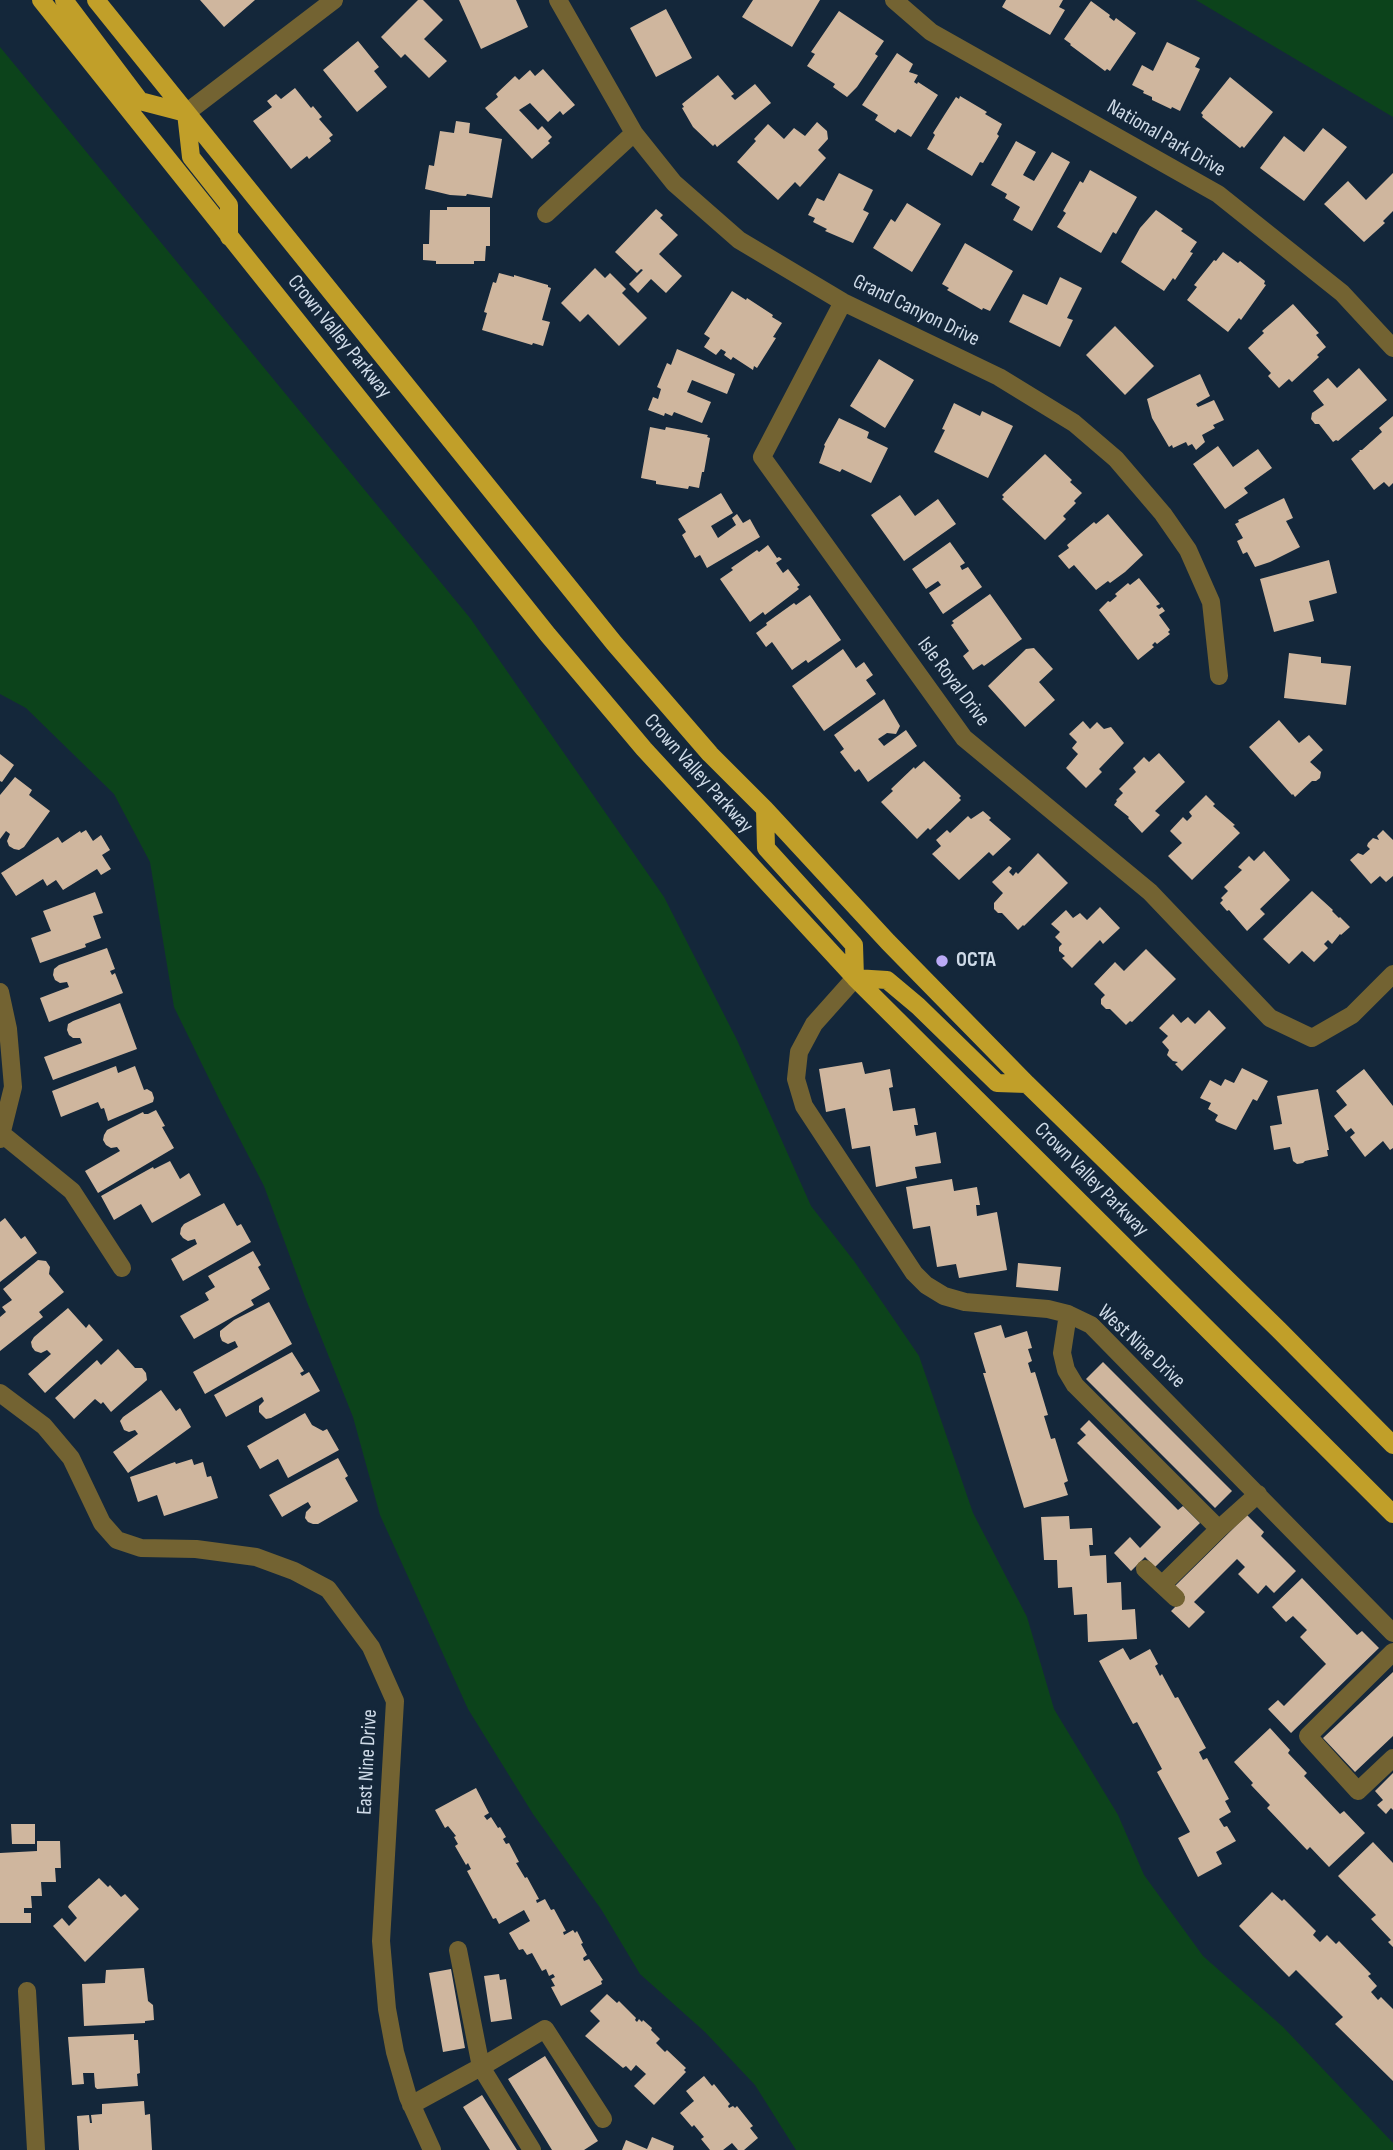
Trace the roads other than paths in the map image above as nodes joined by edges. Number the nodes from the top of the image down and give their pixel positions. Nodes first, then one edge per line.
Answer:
1 (41, 0) edge
2 (64, 0) edge
3 (96, 0) edge
4 (558, 0) edge
5 (894, 0) edge
6 (328, 2) edge
7 (186, 113) junction
8 (634, 133) junction
9 (546, 214) dead end
10 (229, 237) junction
11 (843, 302) junction
12 (1393, 348) edge
13 (1219, 676) dead end
14 (765, 809) junction
15 (1393, 974) edge
16 (855, 978) junction
17 (0, 992) edge
18 (1027, 1084) junction
19 (1, 1136) edge
20 (122, 1268) dead end
21 (1069, 1314) junction
22 (0, 1393) edge
23 (1393, 1445) edge
24 (1258, 1493) junction
25 (1393, 1514) edge
26 (1219, 1529) junction
27 (1145, 1569) dead end
28 (1162, 1585) junction
29 (1176, 1598) dead end
30 (1393, 1633) edge
31 (1393, 1652) edge
32 (1393, 1758) edge
33 (458, 1950) dead end
34 (27, 1991) dead end
35 (481, 2067) junction
36 (411, 2105) junction
37 (603, 2119) dead end
38 (36, 2150) edge
39 (432, 2150) edge
40 (532, 2150) edge

1 - 10 main road, Crown Valley Parkway
2 - 7 main road
3 - 7 main road, Crown Valley Parkway
4 - 8 street, Grand Canyon Drive
5 - 12 street, National Park Drive
6 - 7 street
7 - 10 main road
7 - 14 main road, Crown Valley Parkway
8 - 9 street
8 - 11 street, Grand Canyon Drive
10 - 16 main road, Crown Valley Parkway
11 - 13 street, Grand Canyon Drive
11 - 15 street, Isle Royal Drive
14 - 16 main road
14 - 18 main road, Crown Valley Parkway
16 - 18 main road
16 - 21 street, West Nine Drive
16 - 25 main road, Crown Valley Parkway
17 - 19 street
18 - 23 main road, Crown Valley Parkway
19 - 20 street
21 - 24 street, West Nine Drive
21 - 26 street
22 - 36 street, East Nine Drive
24 - 26 street
24 - 30 street, West Nine Drive
26 - 28 street
27 - 28 street
28 - 29 street
31 - 32 street
33 - 35 street
34 - 38 street
35 - 36 street
35 - 37 street
35 - 40 street
36 - 39 street, East Nine Drive

